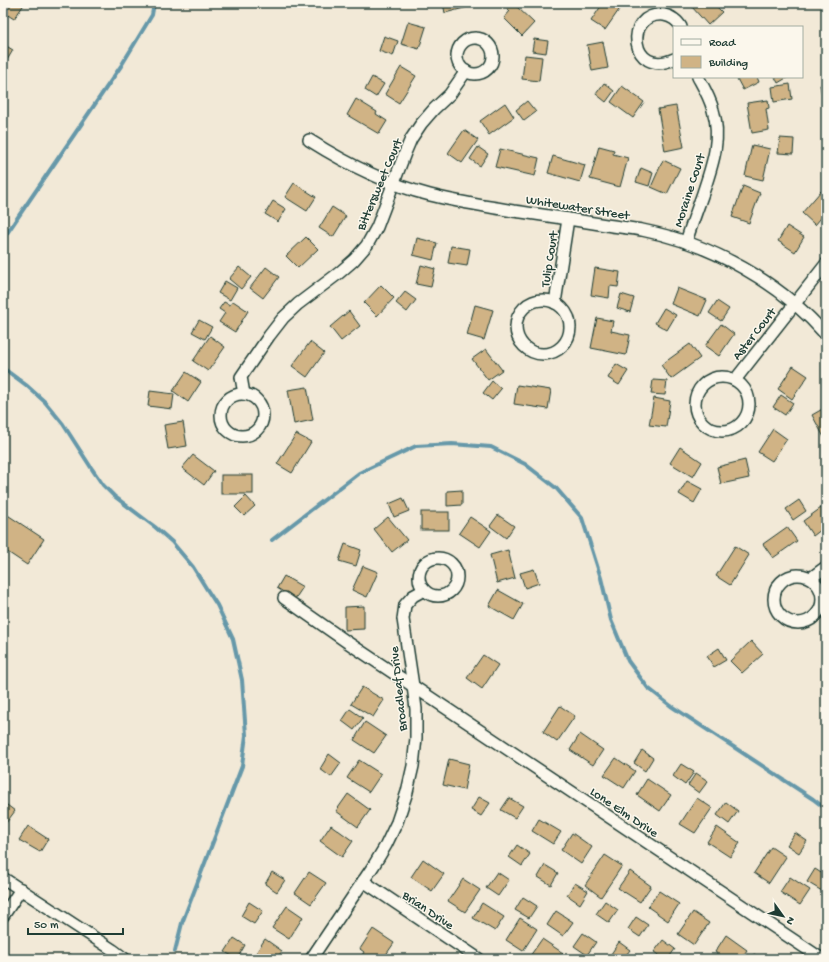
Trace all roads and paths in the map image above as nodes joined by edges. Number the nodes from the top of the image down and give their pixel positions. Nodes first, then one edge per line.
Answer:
1 (681, 26) edge
2 (673, 60) edge
3 (466, 71) dead end
4 (699, 78) edge
5 (309, 140) dead end
6 (393, 184) junction
7 (568, 219) junction
8 (686, 242) junction
9 (826, 264) edge
10 (555, 303) junction
11 (794, 304) junction
12 (826, 335) edge
13 (735, 380) junction
14 (244, 394) dead end
15 (826, 567) edge
16 (811, 578) junction
17 (424, 590) dead end
18 (284, 598) dead end
19 (413, 686) junction
20 (3, 878) edge
21 (363, 881) junction
22 (21, 889) junction
23 (3, 916) edge
24 (125, 959) edge
25 (311, 959) edge
26 (479, 959) edge
27 (822, 959) edge

1 - 2 street
3 - 6 street, Bittersweet Court
4 - 8 street, Moraine Court
5 - 6 street, Whitewater Street
6 - 7 street, Whitewater Street
6 - 14 street, Bittersweet Court
7 - 8 street, Whitewater Street
7 - 10 street, Tulip Court
8 - 11 street, Whitewater Street
9 - 11 street, Aster Court
10 - 10 street
11 - 12 street, Whitewater Street
11 - 13 street, Aster Court
13 - 13 street
15 - 16 street
16 - 16 street
17 - 19 street, Broadleaf Drive
18 - 19 street, Lone Elm Drive
19 - 21 street, Broadleaf Drive
19 - 27 street, Lone Elm Drive
20 - 22 street
21 - 25 street, Broadleaf Drive
21 - 26 street, Brian Drive
22 - 23 street
22 - 24 street

